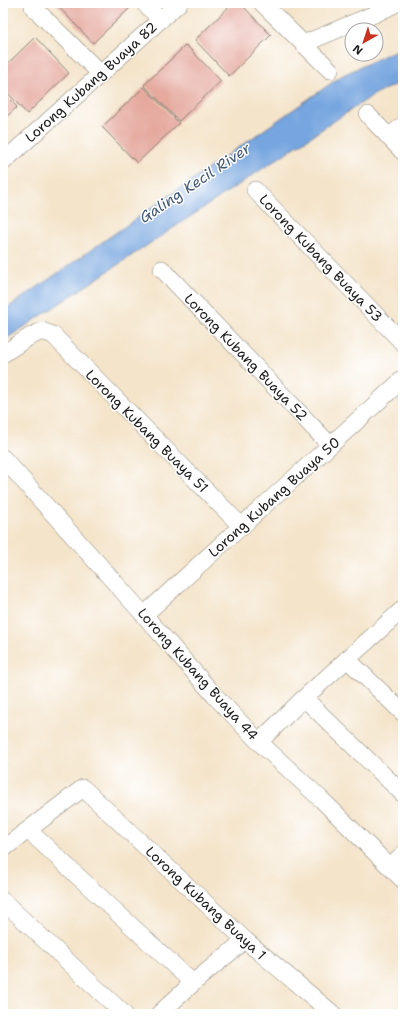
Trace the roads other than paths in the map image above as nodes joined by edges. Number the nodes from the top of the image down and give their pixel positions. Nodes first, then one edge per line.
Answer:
1 (144, 3) edge
2 (179, 3) edge
3 (262, 3) edge
4 (397, 3) edge
5 (33, 7) dead end
6 (373, 8) edge
7 (161, 20) junction
8 (304, 44) junction
9 (330, 70) dead end
10 (101, 74) junction
11 (368, 115) dead end
12 (403, 125) edge
13 (389, 137) junction
14 (403, 152) edge
15 (3, 162) edge
16 (255, 190) dead end
17 (162, 270) dead end
18 (403, 343) edge
19 (3, 354) edge
20 (403, 379) edge
21 (330, 445) junction
22 (3, 458) edge
23 (242, 527) junction
24 (403, 609) edge
25 (144, 614) junction
26 (347, 659) junction
27 (304, 698) junction
28 (403, 713) edge
29 (259, 742) junction
30 (403, 794) edge
31 (28, 830) junction
32 (3, 849) edge
33 (403, 854) edge
34 (390, 867) junction
35 (403, 880) edge
36 (3, 901) edge
37 (245, 940) junction
38 (193, 983) junction
39 (124, 1014) edge
40 (159, 1014) edge
41 (332, 1014) edge

1 - 7 street
2 - 7 street, Lorong Kubang Buaya 82
3 - 8 street
4 - 6 street
5 - 10 street
6 - 8 street
7 - 10 street, Lorong Kubang Buaya 82
8 - 9 street
10 - 15 street, Lorong Kubang Buaya 82
11 - 13 street
12 - 13 street
13 - 14 street
16 - 18 street, Lorong Kubang Buaya 53
17 - 21 street, Lorong Kubang Buaya 52
19 - 23 street, Lorong Kubang Buaya 51
20 - 21 street, Lorong Kubang Buaya 50
21 - 23 street, Lorong Kubang Buaya 50
22 - 25 street, Lorong Kubang Buaya 44
23 - 25 street, Lorong Kubang Buaya 50
24 - 26 street
25 - 29 street, Lorong Kubang Buaya 44
26 - 27 street
26 - 28 street
27 - 29 street
27 - 30 street
29 - 34 street, Lorong Kubang Buaya 44
31 - 32 street
31 - 37 street, Lorong Kubang Buaya 1
31 - 38 street
33 - 34 street
34 - 35 street, Lorong Kubang Buaya 44
36 - 39 street
37 - 38 street
37 - 41 street, Lorong Kubang Buaya 1
38 - 40 street

